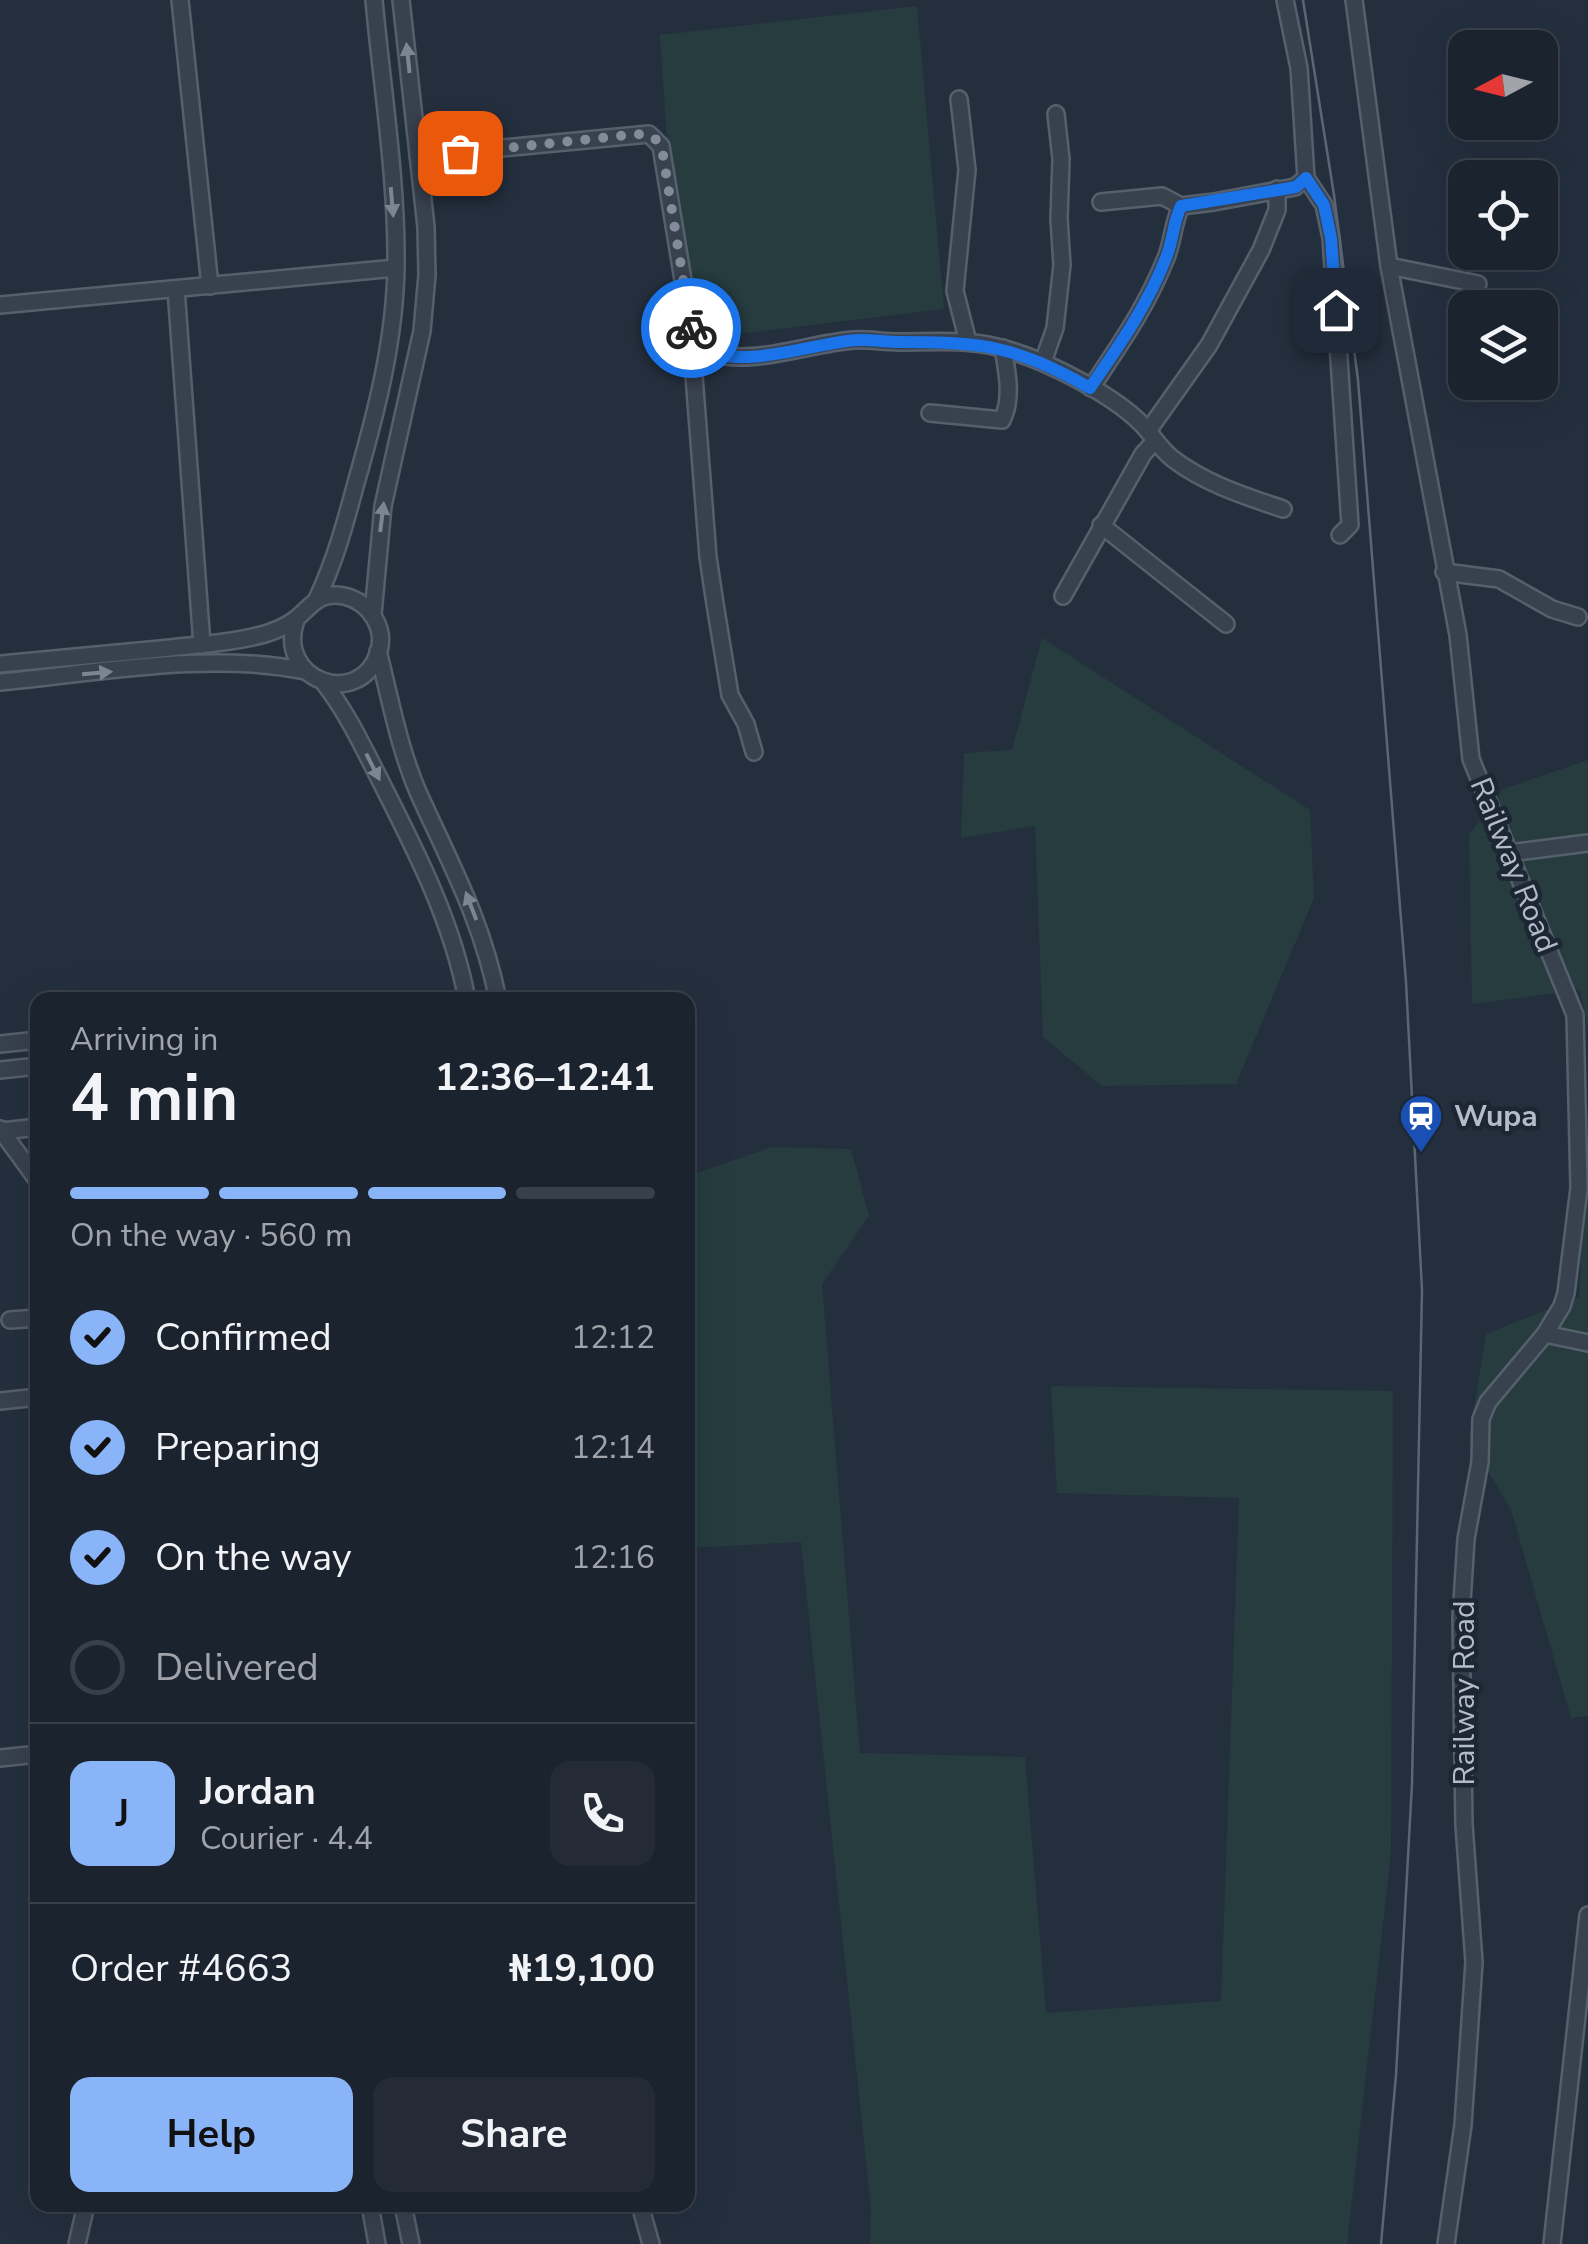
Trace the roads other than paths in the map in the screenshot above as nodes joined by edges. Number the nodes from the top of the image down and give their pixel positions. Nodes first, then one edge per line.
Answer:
1 (180, 0) edge
2 (374, 0) edge
3 (401, 0) edge
4 (1286, 0) edge
5 (1354, 0) edge
6 (959, 99) dead end
7 (1056, 114) dead end
8 (418, 156) junction
9 (1306, 178) junction
10 (1278, 189) junction
11 (1101, 202) dead end
12 (1181, 206) junction
13 (1389, 266) junction
14 (396, 268) junction
15 (1478, 284) dead end
16 (210, 286) junction
17 (176, 290) junction
18 (0, 305) edge
19 (968, 342) junction
20 (1003, 348) junction
21 (709, 353) junction
22 (1042, 362) junction
23 (1090, 388) junction
24 (930, 413) dead end
25 (1151, 437) junction
26 (1283, 509) dead end
27 (1101, 526) junction
28 (1340, 535) dead end
29 (1444, 572) junction
30 (1064, 596) dead end
31 (318, 599) junction
32 (373, 614) junction
33 (1578, 617) dead end
34 (296, 620) junction
35 (1226, 624) dead end
36 (202, 644) junction
37 (378, 651) junction
38 (0, 664) edge
39 (304, 672) junction
40 (0, 682) edge
41 (324, 683) junction
42 (754, 752) dead end
43 (1588, 843) edge
44 (1509, 853) junction
45 (465, 992) edge
46 (496, 992) edge
47 (30, 1041) edge
48 (0, 1044) edge
49 (30, 1067) edge
50 (0, 1070) edge
51 (30, 1128) edge
52 (1, 1130) edge
53 (30, 1170) edge
54 (30, 1319) edge
55 (10, 1320) dead end
56 (1546, 1334) junction
57 (1588, 1343) edge
58 (30, 1398) edge
59 (0, 1400) edge
60 (30, 1755) edge
61 (0, 1758) edge
62 (1588, 1915) edge
63 (1568, 2094) junction
64 (1588, 2094) edge
65 (84, 2212) edge
66 (371, 2212) edge
67 (404, 2212) edge
68 (642, 2212) edge
69 (76, 2244) edge
70 (377, 2244) edge
71 (410, 2244) edge
72 (651, 2244) edge
73 (1446, 2244) edge
74 (1552, 2244) edge

1 - 16 street
2 -> 14 street
8 -> 3 street
4 - 9 street
5 - 13 street, Railway Road
6 - 19 street
7 - 22 street
8 - 21 street
32 -> 8 street
9 - 10 street
9 - 28 street
10 - 12 street
10 - 25 street
11 - 12 street
12 - 23 street
13 - 15 street
13 - 29 street, Railway Road
14 - 16 street
14 - 31 street
16 - 17 street
17 - 18 street
17 - 36 street
19 - 20 street
19 - 21 street
20 - 22 street
20 - 24 street
21 - 42 street
22 - 23 street
23 - 25 street
25 - 26 street
25 - 27 street
27 - 30 street
27 - 35 street
29 - 33 street
29 - 44 street, Railway Road
31 - 32 street
31 - 34 street
32 - 37 street
34 - 36 street
34 - 39 street
36 - 38 street
37 - 41 street
46 -> 37 street
40 -> 39 street
39 - 41 street
41 -> 45 street
43 - 44 street
44 - 56 street, Railway Road
47 - 48 street
49 - 50 street
51 - 52 street
52 - 53 street
54 - 55 street
56 - 57 street
56 - 73 street, Railway Road
58 - 59 street
60 - 61 street
62 - 63 street
63 - 64 street
63 - 74 street
65 - 69 street
66 - 70 street
67 - 71 street
68 - 72 street

